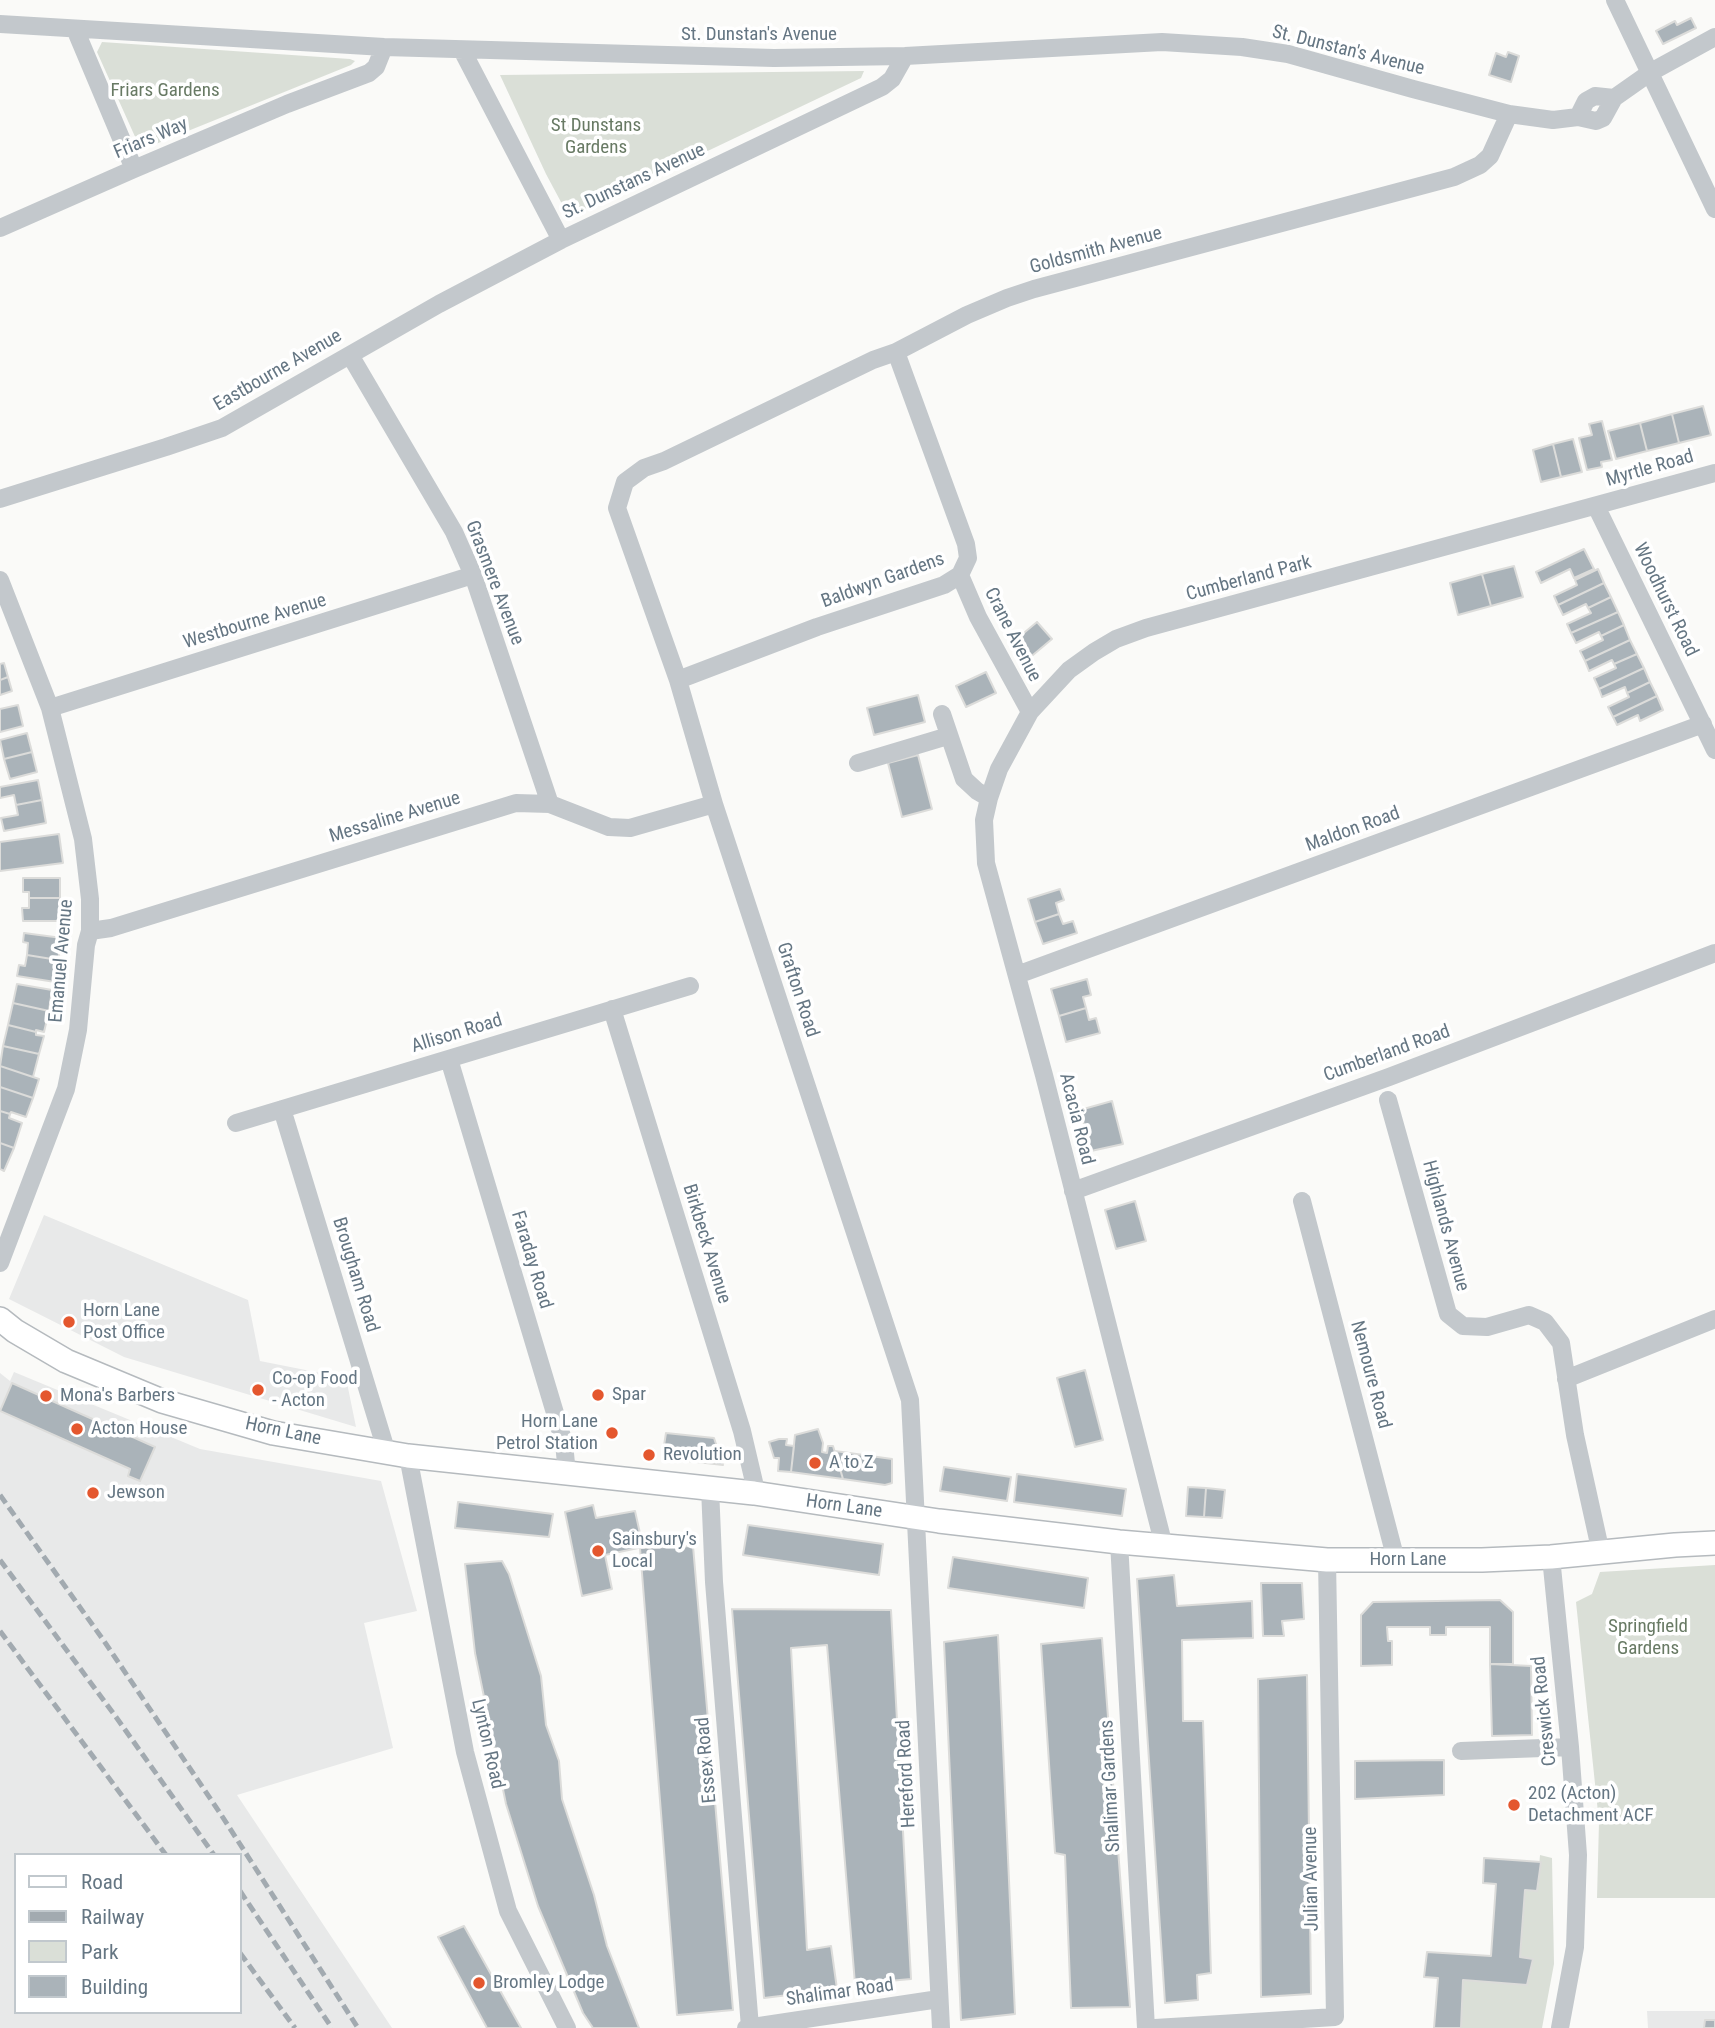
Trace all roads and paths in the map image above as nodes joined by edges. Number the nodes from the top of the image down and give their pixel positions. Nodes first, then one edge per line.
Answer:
1 (1615, 0) edge
2 (0, 24) edge
3 (75, 29) junction
4 (1715, 37) edge
5 (384, 47) junction
6 (462, 50) junction
7 (905, 56) junction
8 (1651, 72) junction
9 (1509, 114) junction
10 (134, 169) junction
11 (1715, 208) edge
12 (0, 228) edge
13 (561, 240) junction
14 (896, 352) junction
15 (350, 355) junction
16 (1715, 473) edge
17 (625, 482) joint
18 (0, 499) edge
19 (1596, 506) junction
20 (472, 575) junction
21 (960, 576) junction
22 (0, 580) edge
23 (678, 680) junction
24 (50, 708) junction
25 (1030, 712) junction
26 (942, 714) dead end
27 (1703, 724) junction
28 (948, 736) junction
29 (1715, 750) edge
30 (858, 763) dead end
31 (989, 798) junction
32 (550, 803) junction
33 (714, 804) junction
34 (90, 931) junction
35 (1715, 953) edge
36 (1017, 975) junction
37 (690, 986) dead end
38 (612, 1009) junction
39 (449, 1059) junction
40 (1388, 1100) dead end
41 (282, 1110) junction
42 (236, 1123) dead end
43 (1073, 1191) junction
44 (1302, 1201) dead end
45 (0, 1263) edge
46 (0, 1319) edge
47 (1715, 1319) edge
48 (1566, 1379) junction
49 (398, 1454) junction
50 (567, 1474) junction
51 (710, 1488) junction
52 (754, 1493) junction
53 (915, 1517) junction
54 (1119, 1542) junction
55 (1715, 1543) edge
56 (1164, 1546) junction
57 (1601, 1553) junction
58 (1551, 1557) junction
59 (1327, 1560) junction
60 (1396, 1560) junction
61 (1570, 1747) junction
62 (1461, 1751) dead end
63 (939, 1999) junction
64 (567, 2028) edge
65 (748, 2028) edge
66 (941, 2028) edge
67 (1146, 2028) edge
68 (1155, 2028) edge
69 (1560, 2028) edge

1 - 8 street
2 - 3 street, St. Dunstan's Avenue
3 - 5 street, St. Dunstan's Avenue
3 - 10 street
4 - 8 street
5 - 6 street, St. Dunstan's Avenue
5 - 10 street, Friars Way
6 - 7 street, St. Dunstan's Avenue
6 - 13 street, St. Dunstans Avenue
7 - 9 street, St. Dunstan's Avenue
7 - 13 street, St. Dunstans Avenue
8 - 9 street
8 - 11 street
9 - 14 street, Goldsmith Avenue
10 - 12 street, Friars Way
13 - 15 street, Eastbourne Avenue
14 - 17 street, Goldsmith Avenue
14 - 21 street, Baldwyn Gardens
15 - 18 street, Eastbourne Avenue
15 - 20 street, Grasmere Avenue
16 - 19 street, Myrtle Road
17 - 23 street, Grafton Road
19 - 25 street, Cumberland Park
19 - 27 street, Woodhurst Road
20 - 24 street, Westbourne Avenue
20 - 32 street, Grasmere Avenue
21 - 23 street, Baldwyn Gardens
21 - 25 street, Crane Avenue
22 - 24 street, Emanuel Avenue
23 - 33 street, Grafton Road
24 - 34 street, Emanuel Avenue
25 - 31 street, Cumberland Park
26 - 28 street
27 - 29 street, Woodhurst Road
27 - 36 street, Maldon Road
28 - 30 street
28 - 31 street
31 - 36 street, Acacia Road
32 - 33 street, Messaline Avenue
32 - 34 street, Messaline Avenue
33 - 53 street, Grafton Road
34 - 45 street, Emanuel Avenue
35 - 43 street, Cumberland Road
36 - 43 street, Acacia Road
37 - 38 street, Allison Road
38 - 39 street, Allison Road
38 - 52 street, Birkbeck Avenue
39 - 41 street, Allison Road
39 - 50 street, Faraday Road
40 - 48 street, Highlands Avenue
41 - 42 street, Allison Road
41 - 49 street, Brougham Road
43 - 56 street, Acacia Road
44 - 60 street, Nemoure Road
46 - 49 main road, Horn Lane
47 - 48 street
48 - 57 street, Highlands Avenue
49 - 50 main road, Horn Lane
49 - 64 street, Lynton Road
50 - 51 main road, Horn Lane
51 - 52 main road, Horn Lane
51 - 65 street, Essex Road
52 - 53 main road, Horn Lane
53 - 54 main road, Horn Lane
53 - 63 street, Hereford Road
54 - 56 main road, Horn Lane
54 - 67 street, Shalimar Gardens
55 - 57 main road, Horn Lane
56 - 59 main road, Horn Lane
57 - 58 main road, Horn Lane
58 - 60 main road, Horn Lane
58 - 61 street, Creswick Road
59 - 60 main road, Horn Lane
59 - 68 street, Julian Avenue
61 - 62 street
61 - 69 street, Creswick Road
63 - 65 street, Shalimar Road
63 - 66 street, Hereford Road

